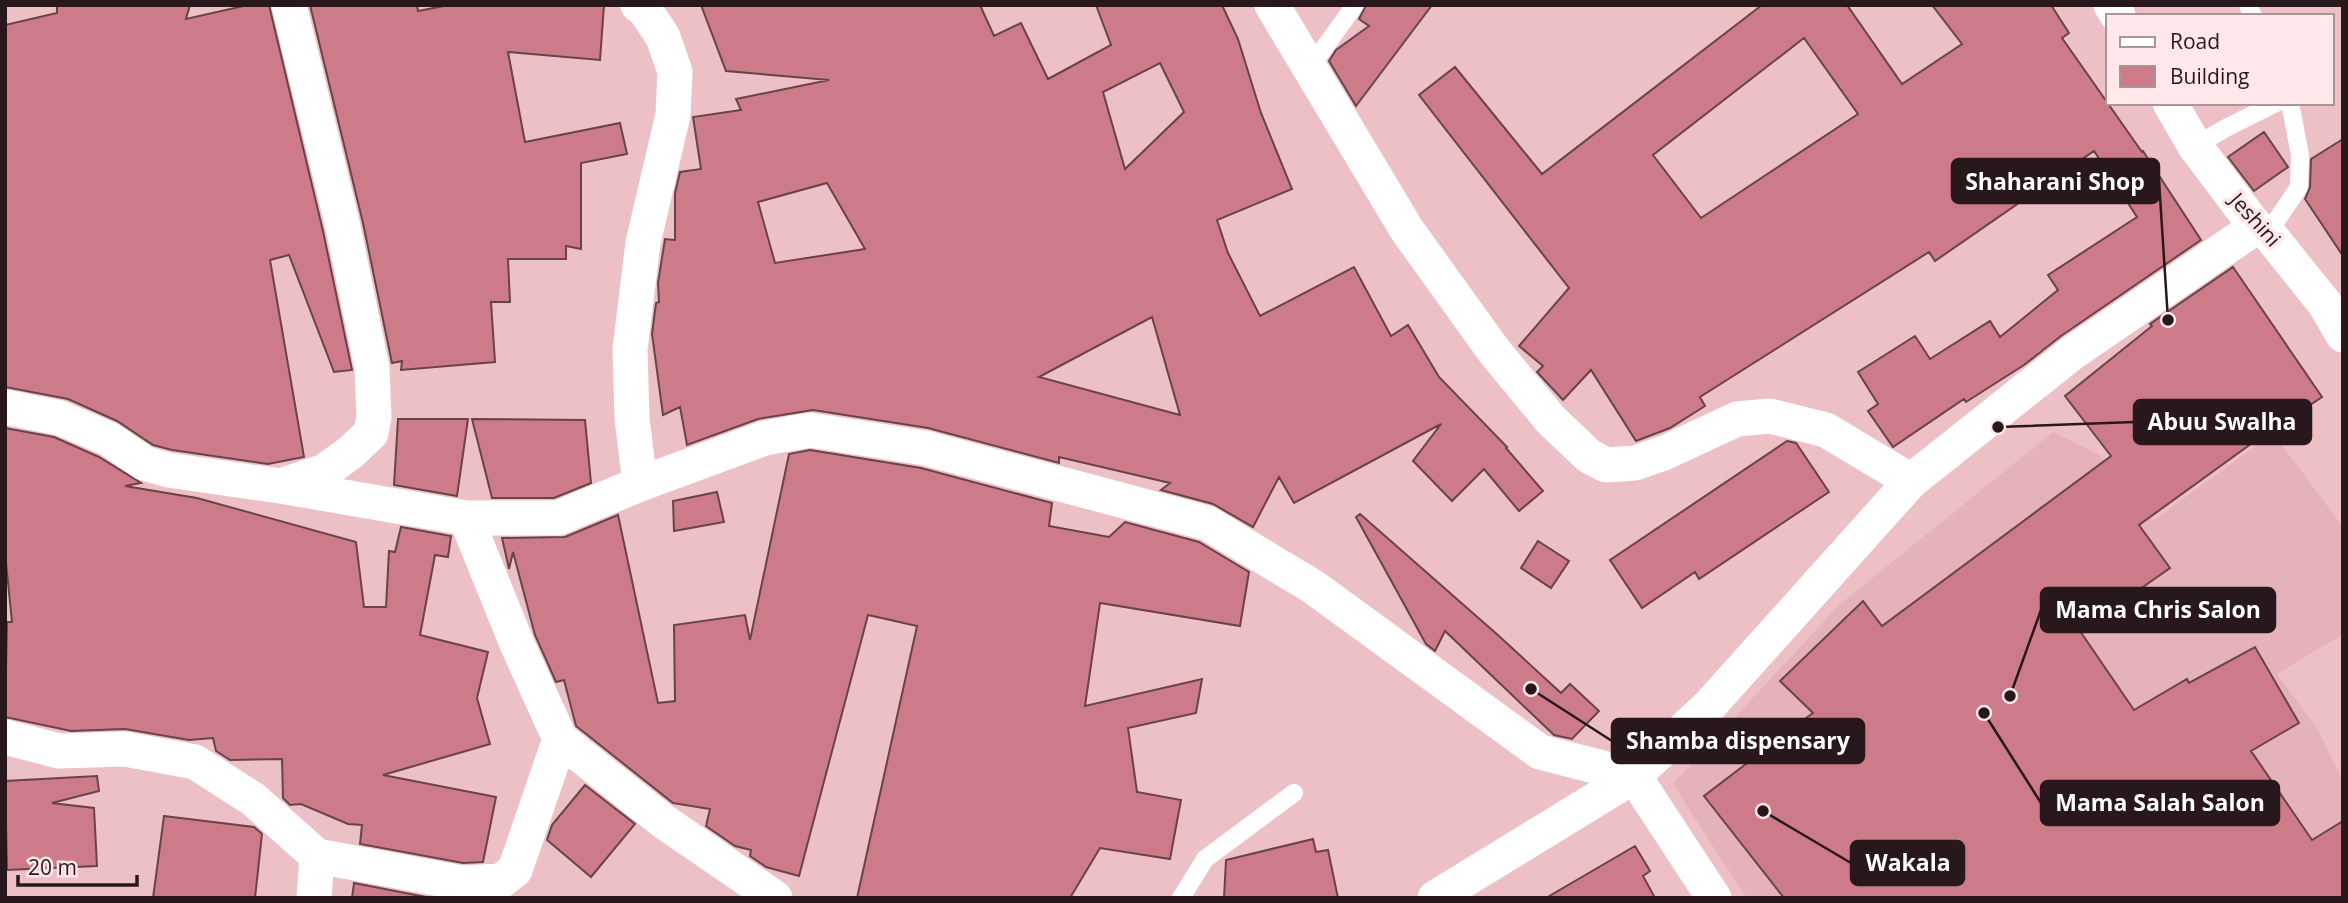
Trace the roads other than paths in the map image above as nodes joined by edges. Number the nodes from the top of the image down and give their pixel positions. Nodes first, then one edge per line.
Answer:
1 (289, 5) edge
2 (638, 5) edge
3 (1272, 5) edge
4 (1355, 5) edge
5 (1309, 69) junction
6 (2171, 105) edge
7 (2272, 105) edge
8 (2290, 105) edge
9 (2195, 146) junction
10 (2262, 230) junction
11 (2334, 297) edge
12 (2343, 335) edge
13 (5, 407) edge
14 (1911, 481) junction
15 (639, 484) junction
16 (280, 486) junction
17 (466, 518) junction
18 (5, 737) edge
19 (560, 739) junction
20 (1634, 776) junction
21 (1294, 793) dead end
22 (317, 856) junction
23 (314, 898) edge
24 (775, 898) edge
25 (1181, 898) edge
26 (1435, 898) edge
27 (1714, 898) edge

1 - 16 street
2 - 15 street
3 - 5 street
4 - 5 lane
5 - 14 street
6 - 9 street, Jeshini
7 - 9 lane
8 - 10 lane
9 - 10 street, Jeshini
10 - 11 street, Jeshini
10 - 14 street
11 - 12 street, Jeshini
13 - 16 street
14 - 20 street
15 - 17 street
15 - 20 street
16 - 17 street
17 - 19 street
18 - 22 street
19 - 22 street
19 - 24 street
20 - 26 street
20 - 27 street
21 - 25 lane
22 - 23 street

